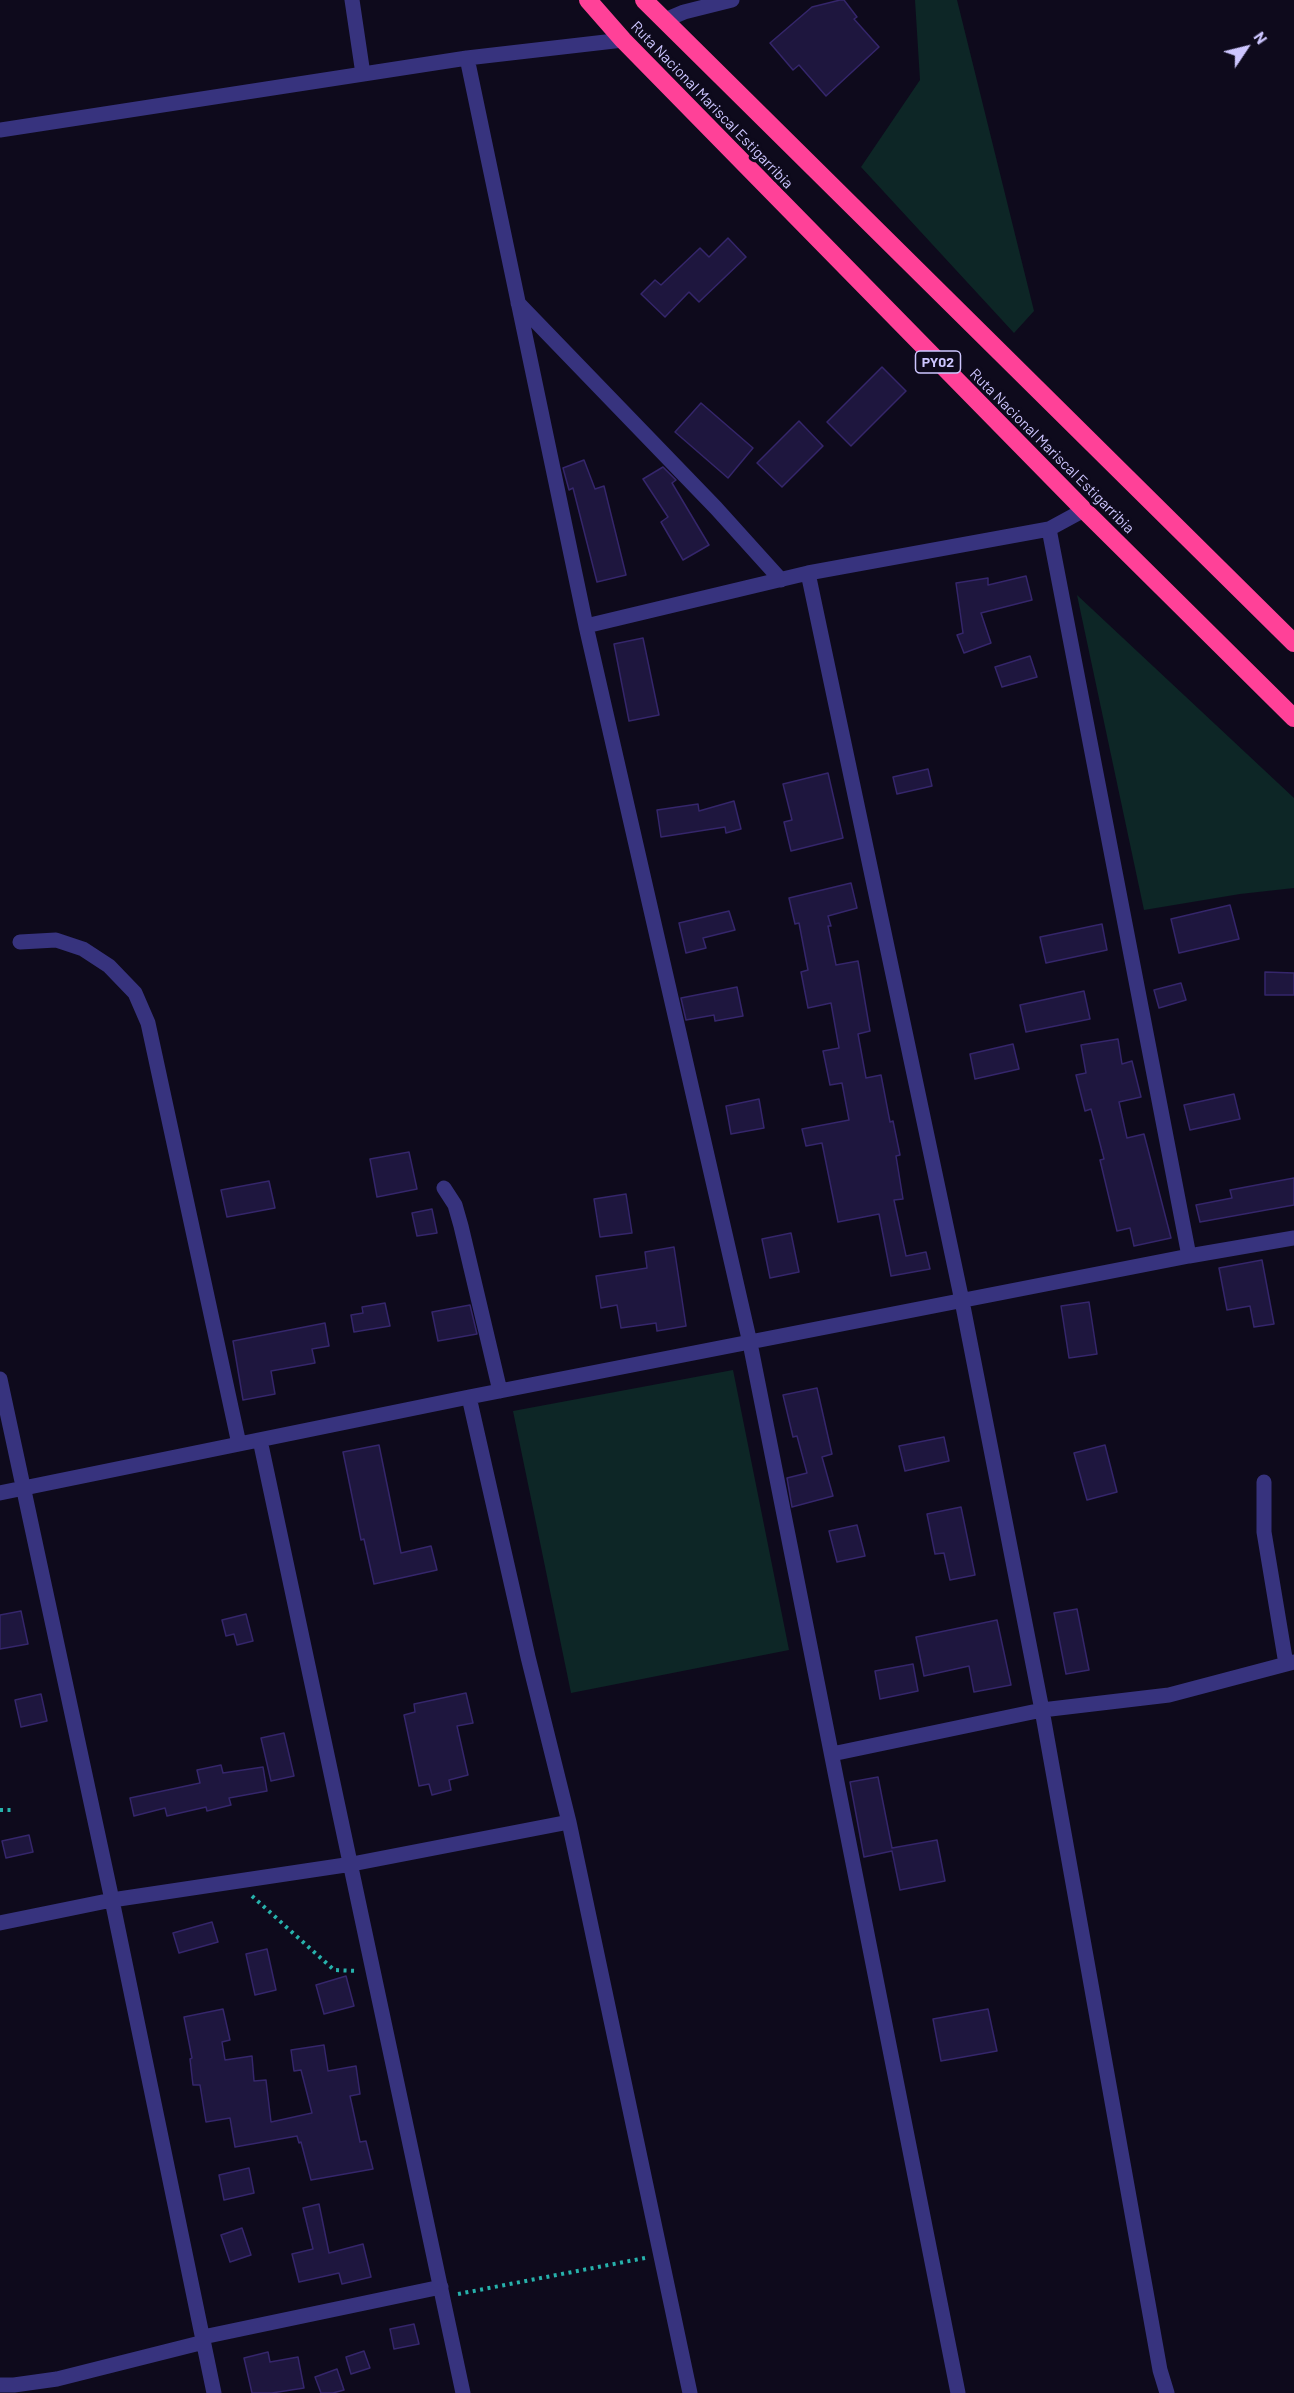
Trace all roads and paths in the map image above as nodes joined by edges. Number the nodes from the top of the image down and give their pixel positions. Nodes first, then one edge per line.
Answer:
1 (352, 0) edge
2 (588, 0) edge
3 (644, 0) edge
4 (732, 0) edge
5 (665, 20) junction
6 (623, 40) junction
7 (466, 58) junction
8 (363, 74) junction
9 (0, 130) edge
10 (518, 303) junction
11 (1084, 510) junction
12 (1049, 529) junction
13 (808, 573) junction
14 (781, 580) junction
15 (586, 626) junction
16 (1294, 643) edge
17 (1294, 718) edge
18 (20, 942) dead end
19 (444, 1188) dead end
20 (1294, 1238) edge
21 (1189, 1256) junction
22 (962, 1301) junction
23 (750, 1343) junction
24 (0, 1379) edge
25 (500, 1391) junction
26 (469, 1396) junction
27 (260, 1440) junction
28 (239, 1444) junction
29 (1264, 1482) dead end
30 (25, 1488) junction
31 (0, 1493) edge
32 (1290, 1663) edge
33 (1042, 1710) junction
34 (832, 1754) junction
35 (0, 1810) edge
36 (14, 1810) dead end
37 (569, 1822) junction
38 (352, 1864) junction
39 (236, 1882) junction
40 (112, 1900) junction
41 (0, 1923) edge
42 (374, 1971) junction
43 (661, 2255) junction
44 (442, 2292) junction
45 (203, 2340) junction
46 (0, 2385) edge
47 (214, 2393) edge
48 (463, 2393) edge
49 (690, 2393) edge
50 (958, 2393) edge
51 (1167, 2393) edge

1 - 8 street
2 - 6 highway, Ruta Nacional Mariscal Estigarribia / PY02
3 - 5 highway, Ruta Nacional Mariscal Estigarribia
4 - 5 street
5 - 16 highway, Ruta Nacional Mariscal Estigarribia
6 - 7 street
6 - 11 highway, Ruta Nacional Mariscal Estigarribia / PY02
7 - 8 street
7 - 10 street
8 - 9 street
10 - 14 street
10 - 15 street
11 - 12 street
11 - 17 highway, Ruta Nacional Mariscal Estigarribia / PY02
12 - 13 street
12 - 21 street
13 - 14 street
13 - 22 street
14 - 15 street
15 - 23 street
18 - 28 street
19 - 25 street
20 - 21 street
21 - 22 street
22 - 23 street
22 - 33 street
23 - 25 street
23 - 34 street
24 - 30 street
25 - 26 street
26 - 27 street
26 - 37 street
27 - 28 street
27 - 38 street
28 - 30 street
29 - 32 street
30 - 31 street
30 - 40 street
32 - 33 street
33 - 34 street
33 - 51 street
34 - 50 street
35 - 36 path
37 - 38 street
37 - 43 street
38 - 39 street
38 - 42 street
39 - 40 street
39 - 42 path
40 - 41 street
40 - 45 street
42 - 44 street
43 - 44 path
43 - 49 street
44 - 45 street
44 - 48 street
45 - 46 street
45 - 47 street

